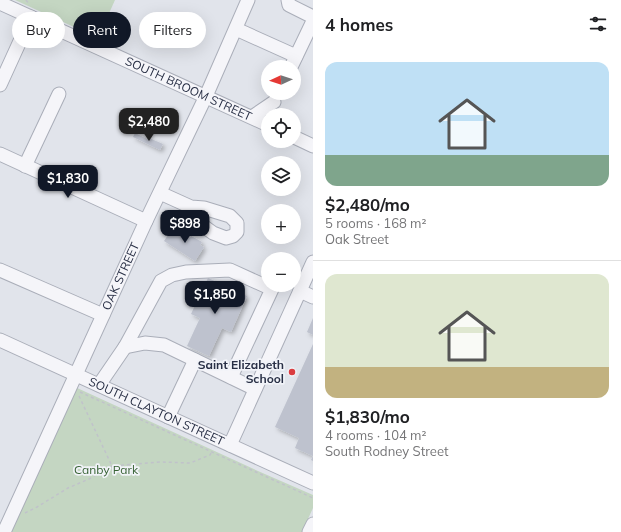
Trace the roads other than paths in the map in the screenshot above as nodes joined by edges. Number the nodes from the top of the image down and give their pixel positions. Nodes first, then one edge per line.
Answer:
1 (248, 0) edge
2 (288, 0) edge
3 (0, 2) edge
4 (21, 12) edge
5 (313, 17) edge
6 (313, 21) edge
7 (236, 29) junction
8 (65, 32) edge
9 (17, 48) edge
10 (292, 60) edge
11 (294, 60) edge
12 (0, 85) edge
13 (59, 94) dead end
14 (206, 96) junction
15 (273, 100) edge
16 (252, 117) junction
17 (261, 119) edge
18 (301, 140) edge
19 (313, 146) edge
20 (0, 154) edge
21 (25, 166) junction
22 (160, 193) junction
23 (191, 206) dead end
24 (146, 221) junction
25 (313, 262) edge
26 (0, 270) edge
27 (301, 289) edge
28 (301, 291) edge
29 (300, 292) edge
30 (313, 297) edge
31 (103, 315) junction
32 (0, 340) edge
33 (125, 347) junction
34 (195, 360) junction
35 (76, 374) junction
36 (231, 377) junction
37 (99, 385) junction
38 (255, 389) junction
39 (168, 417) junction
40 (225, 443) junction
41 (313, 483) edge
42 (313, 524) edge
43 (3, 529) edge
44 (309, 532) edge

1 - 7 street, OAK STREET
2 - 5 street
3 - 4 street, SOUTH BROOM STREET
6 - 11 street
7 - 10 street
7 - 14 street, OAK STREET
8 - 14 street, SOUTH BROOM STREET
9 - 12 street
13 - 21 street
14 - 16 street, SOUTH BROOM STREET
14 - 22 street, OAK STREET
15 - 16 street
16 - 17 street, SOUTH BROOM STREET
18 - 19 street
20 - 21 street
21 - 24 street
22 - 23 street
22 - 24 street, OAK STREET
24 - 31 street, OAK STREET
25 - 27 street
26 - 31 street
28 - 30 street
29 - 38 street
31 - 35 street, OAK STREET
32 - 35 street, SOUTH CLAYTON STREET
33 - 34 street
33 - 36 street
33 - 37 street
34 - 36 street
34 - 39 street
35 - 37 street, SOUTH CLAYTON STREET
35 - 43 street, OAK STREET
36 - 38 street
37 - 39 street, SOUTH CLAYTON STREET
38 - 40 street
39 - 40 street, SOUTH CLAYTON STREET
40 - 41 street, SOUTH CLAYTON STREET
42 - 44 street

